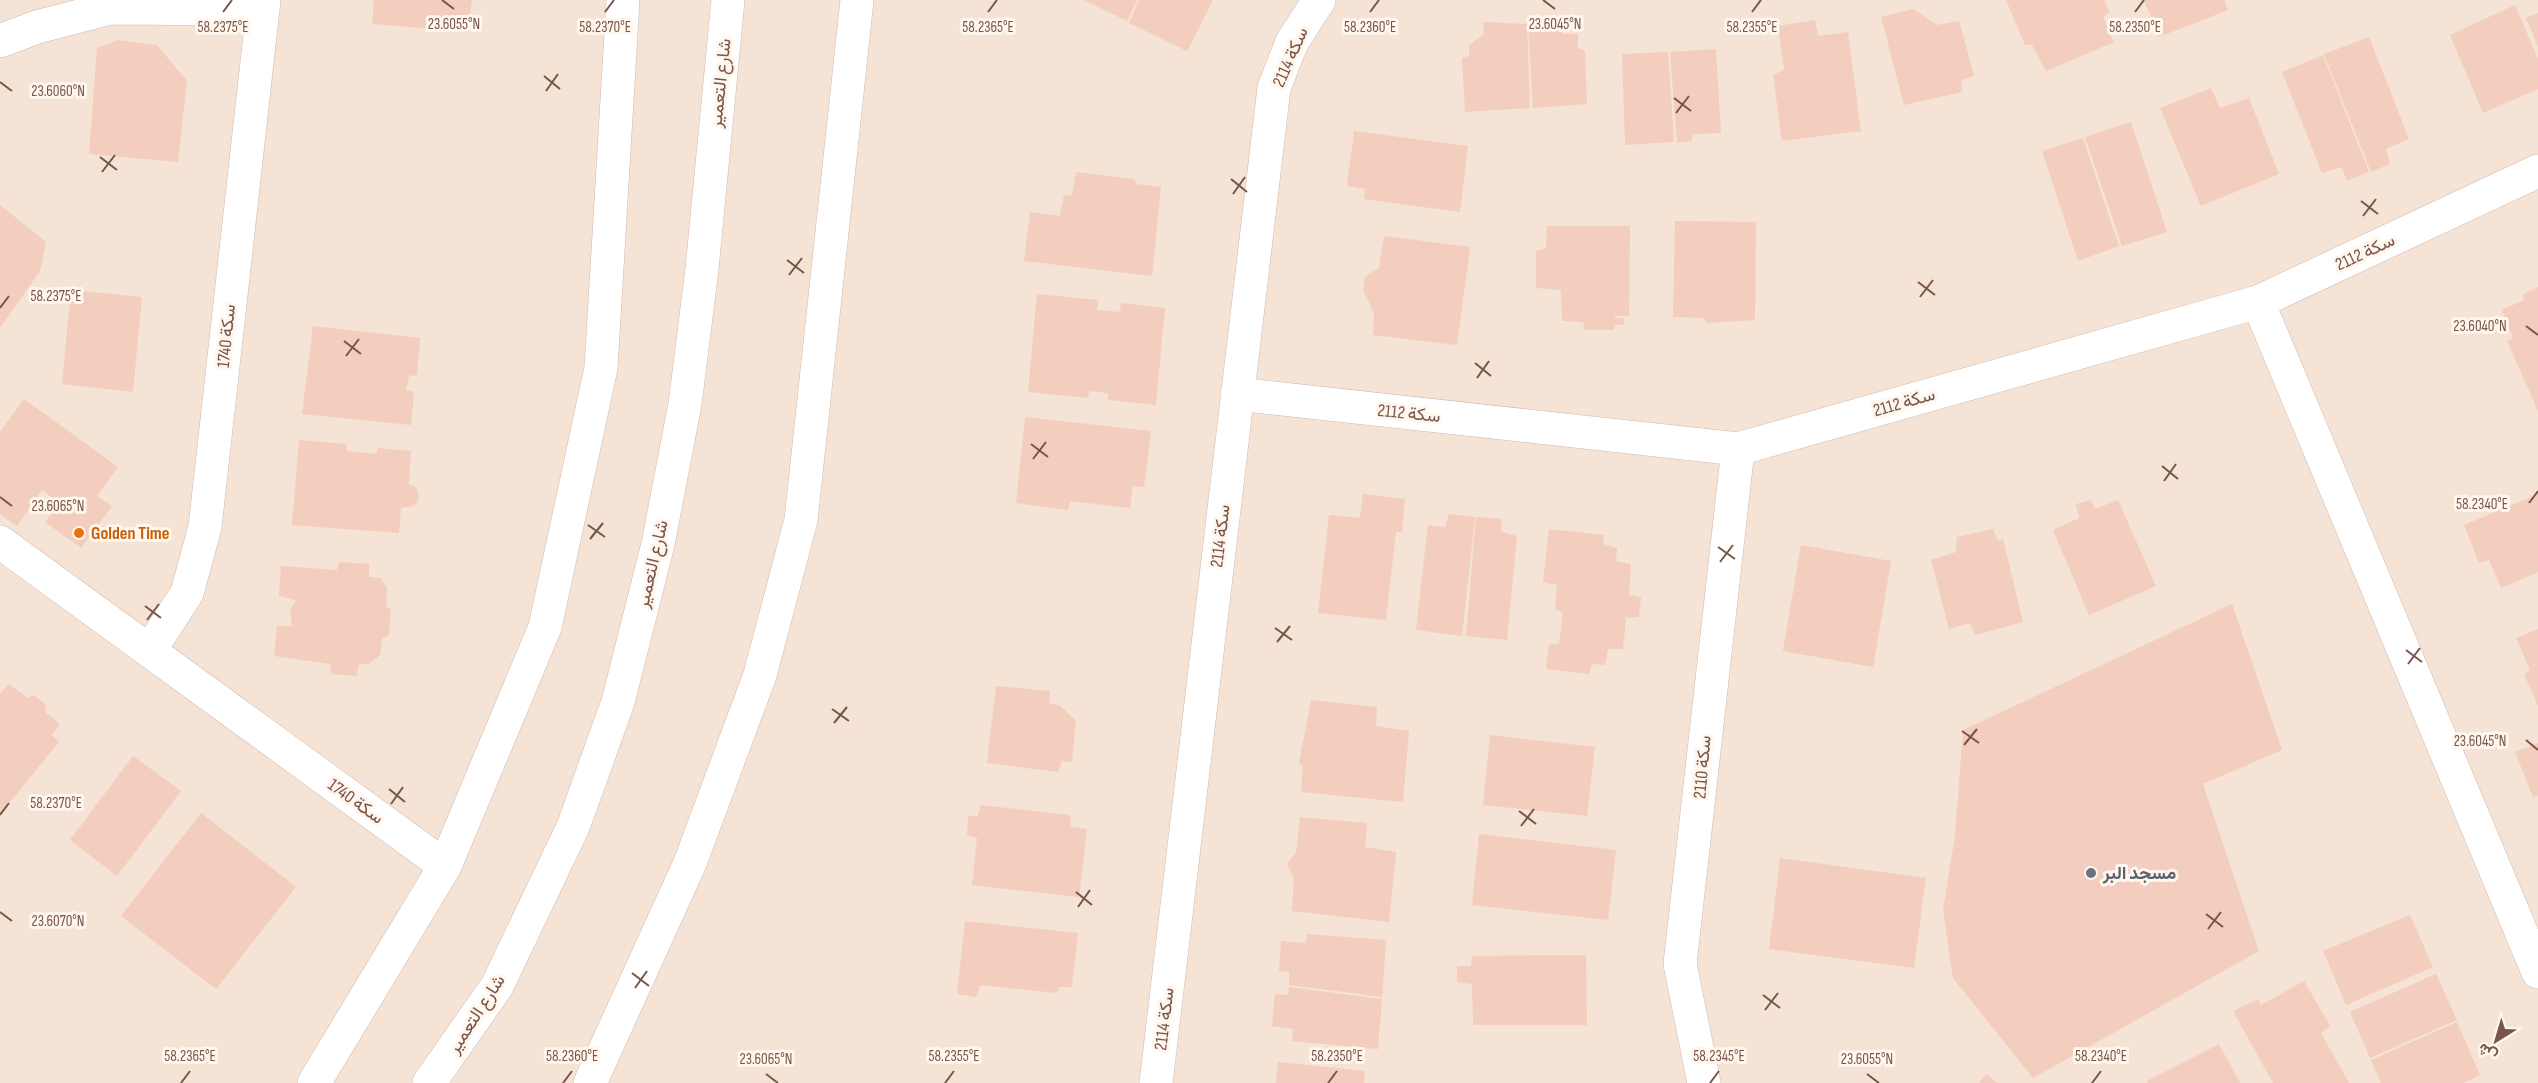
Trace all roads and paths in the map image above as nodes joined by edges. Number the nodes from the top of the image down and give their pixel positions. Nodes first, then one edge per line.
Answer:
1 (623, 0) edge
2 (728, 0) edge
3 (857, 0) edge
4 (1319, 0) edge
5 (264, 4) edge
6 (0, 41) edge
7 (2538, 171) edge
8 (2258, 302) junction
9 (1237, 394) junction
10 (1738, 449) junction
11 (0, 542) edge
12 (150, 650) junction
13 (445, 866) junction
14 (2538, 972) edge
15 (314, 1083) edge
16 (429, 1083) edge
17 (590, 1083) edge
18 (1156, 1083) edge
19 (1704, 1083) edge

1 - 13 street
2 - 16 street, شارع التعمير
3 - 17 street
4 - 9 street, سكة 2114
5 - 6 street, سكة 1740
5 - 12 street, سكة 1740
7 - 8 street, سكة 2112
8 - 10 street, سكة 2112
8 - 14 street
9 - 10 street, سكة 2112
9 - 18 street, سكة 2114
10 - 19 street, سكة 2110
11 - 12 street, سكة 1740
12 - 13 street, سكة 1740
13 - 15 street

